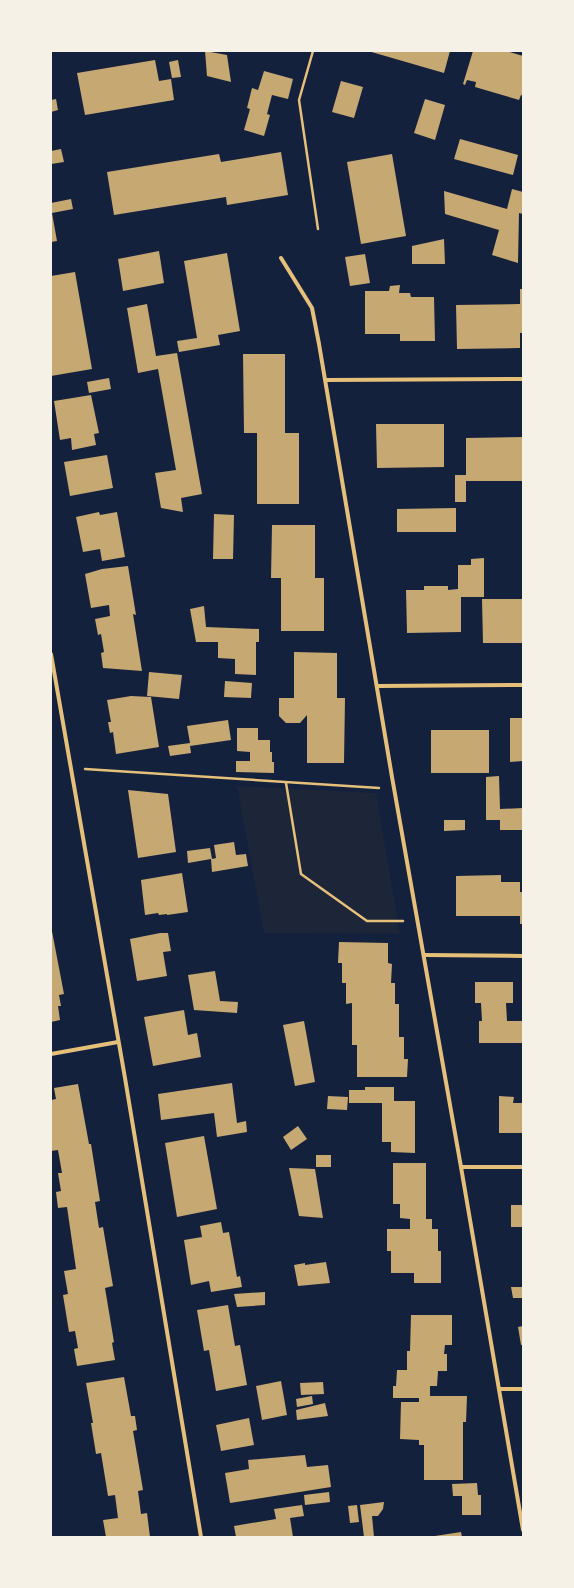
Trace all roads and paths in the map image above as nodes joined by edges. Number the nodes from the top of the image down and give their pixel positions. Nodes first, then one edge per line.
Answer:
1 (313, 51) edge
2 (318, 229) dead end
3 (282, 258) dead end
4 (523, 379) edge
5 (326, 380) junction
6 (51, 654) edge
7 (523, 685) edge
8 (378, 686) junction
9 (70, 768) junction
10 (286, 783) junction
11 (394, 789) junction
12 (418, 921) junction
13 (424, 955) junction
14 (523, 956) edge
15 (118, 1042) junction
16 (51, 1054) edge
17 (462, 1167) junction
18 (523, 1167) edge
19 (500, 1389) junction
20 (523, 1389) edge
21 (523, 1530) edge
22 (201, 1537) edge

1 - 2 path
3 - 5 street
4 - 5 street
5 - 8 street
6 - 9 street
7 - 8 street
8 - 11 street
9 - 10 path
9 - 15 street
10 - 11 path
10 - 12 path
11 - 12 street
12 - 13 street
13 - 14 street
13 - 17 street
15 - 16 street
15 - 22 street
17 - 18 street
17 - 19 street
19 - 20 street
19 - 21 street

